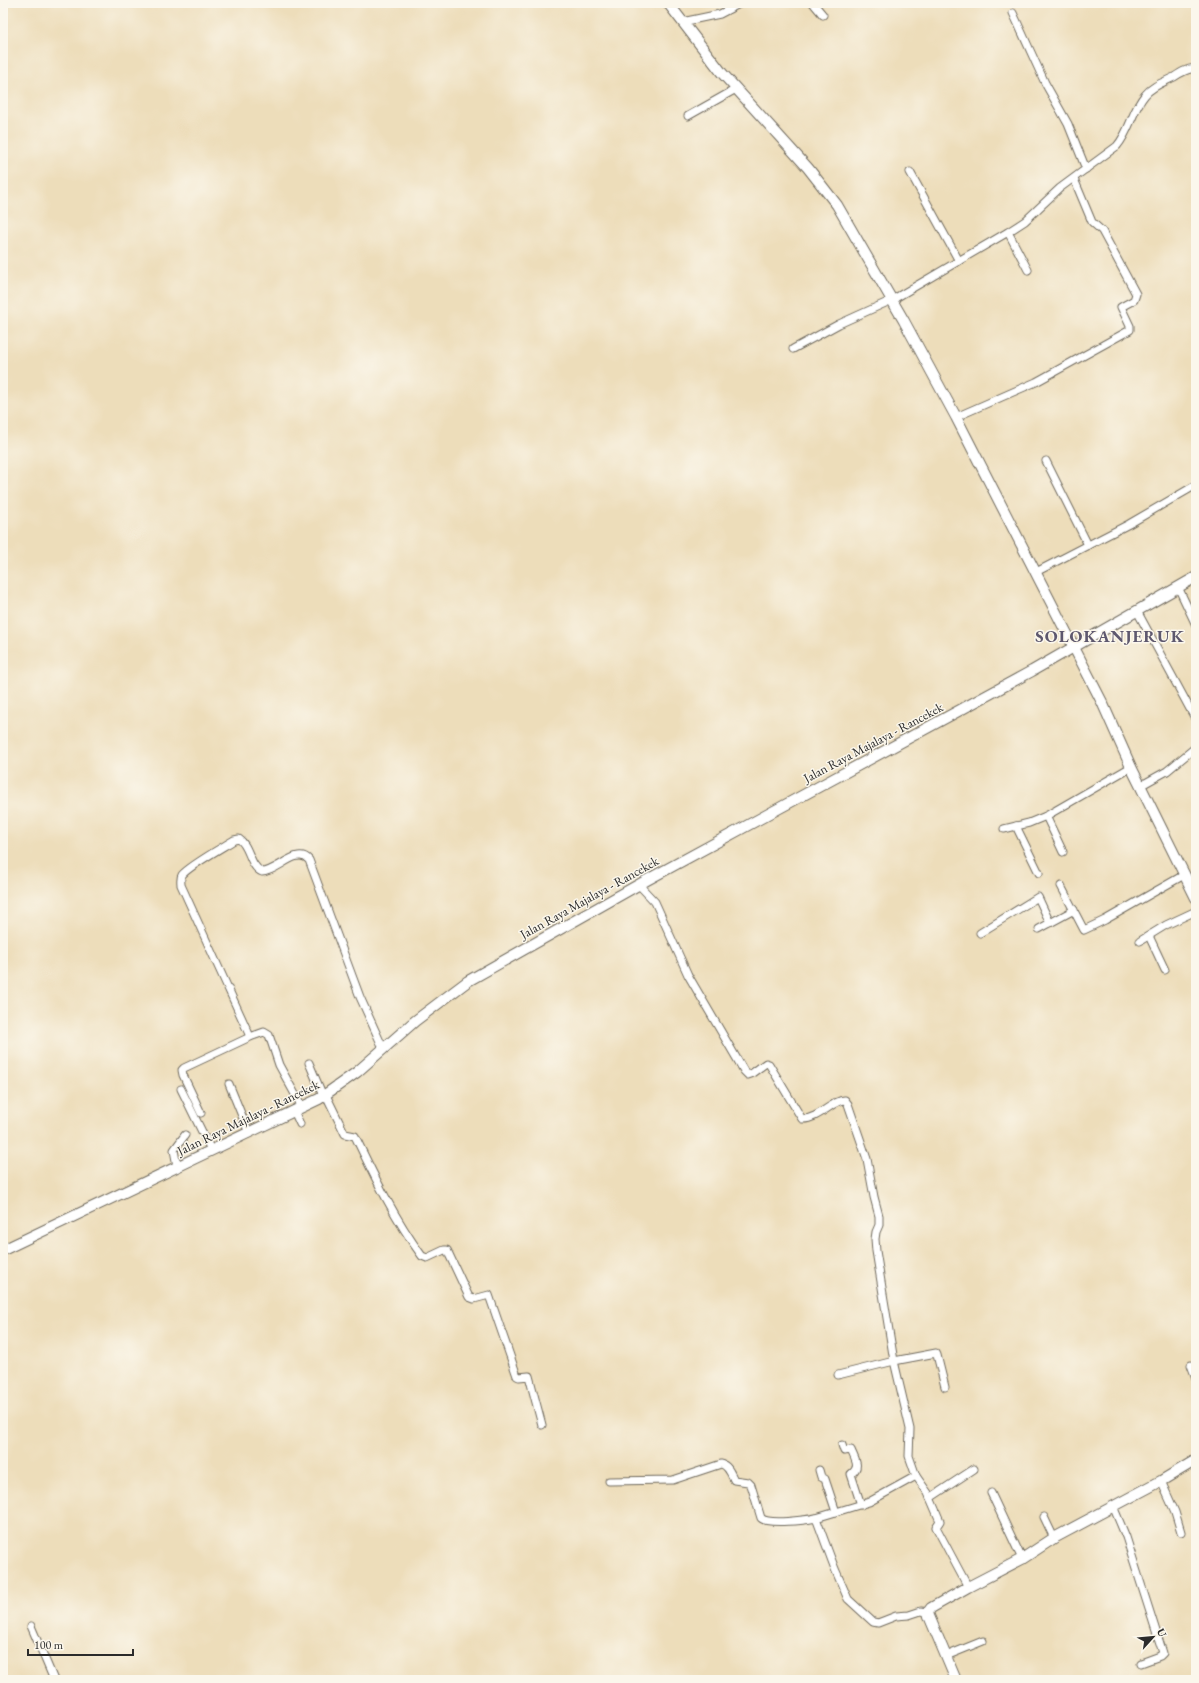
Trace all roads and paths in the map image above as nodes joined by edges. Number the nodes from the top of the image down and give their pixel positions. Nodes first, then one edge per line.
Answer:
1 (668, 3) edge
2 (741, 3) edge
3 (814, 3) edge
4 (1013, 13) dead end
5 (823, 16) dead end
6 (682, 22) junction
7 (1196, 69) edge
8 (736, 89) junction
9 (688, 116) dead end
10 (1086, 169) junction
11 (910, 172) dead end
12 (1074, 179) junction
13 (1008, 232) junction
14 (959, 261) junction
15 (1028, 270) dead end
16 (892, 300) junction
17 (793, 349) dead end
18 (956, 417) junction
19 (1046, 460) dead end
20 (1196, 485) edge
21 (1088, 545) junction
22 (1036, 572) junction
23 (1196, 577) edge
24 (1178, 588) junction
25 (1137, 611) junction
26 (1196, 625) edge
27 (1074, 647) junction
28 (1196, 720) edge
29 (1196, 747) edge
30 (1131, 767) junction
31 (1140, 786) junction
32 (1046, 816) junction
33 (1016, 826) junction
34 (1004, 829) dead end
35 (1063, 852) dead end
36 (1039, 874) dead end
37 (1184, 875) junction
38 (639, 885) junction
39 (1061, 886) dead end
40 (1196, 898) edge
41 (1074, 910) junction
42 (1196, 911) edge
43 (1050, 923) junction
44 (1039, 929) dead end
45 (980, 933) dead end
46 (1149, 936) junction
47 (1140, 941) dead end
48 (1165, 970) dead end
49 (250, 1037) junction
50 (383, 1048) junction
51 (309, 1063) dead end
52 (229, 1084) dead end
53 (181, 1089) dead end
54 (324, 1096) junction
55 (298, 1109) junction
56 (201, 1113) dead end
57 (300, 1124) dead end
58 (249, 1133) junction
59 (185, 1135) dead end
60 (211, 1150) junction
61 (177, 1166) junction
62 (3, 1250) edge
63 (894, 1361) junction
64 (1191, 1365) dead end
65 (838, 1375) dead end
66 (1196, 1378) edge
67 (945, 1387) dead end
68 (542, 1425) dead end
69 (842, 1445) dead end
70 (1196, 1460) edge
71 (974, 1469) dead end
72 (819, 1470) dead end
73 (916, 1476) junction
74 (609, 1481) dead end
75 (1161, 1481) junction
76 (991, 1493) dead end
77 (930, 1498) junction
78 (861, 1505) junction
79 (1113, 1506) junction
80 (836, 1512) junction
81 (1044, 1517) dead end
82 (816, 1518) junction
83 (1181, 1532) dead end
84 (1054, 1538) junction
85 (1022, 1559) junction
86 (968, 1586) junction
87 (928, 1612) junction
88 (31, 1626) dead end
89 (983, 1641) dead end
90 (946, 1656) junction
91 (1141, 1663) dead end
92 (54, 1680) edge
93 (956, 1680) edge

1 - 6 main road
2 - 6 street
3 - 5 street
4 - 10 street
6 - 8 main road
7 - 10 street
8 - 9 street
8 - 16 main road
10 - 12 street
11 - 14 street
12 - 13 street
12 - 18 street
13 - 14 street
13 - 15 street
14 - 16 street
16 - 17 street
16 - 18 main road
18 - 22 main road
19 - 21 street
20 - 21 street
21 - 22 street
22 - 27 main road
23 - 24 main road, Jalan Raya Majalaya - Rancekek
24 - 25 main road, Jalan Raya Majalaya - Rancekek
24 - 26 street
25 - 27 main road, Jalan Raya Majalaya - Rancekek
25 - 28 street
27 - 30 main road
27 - 38 main road, Jalan Raya Majalaya - Rancekek
29 - 31 street
30 - 31 main road
30 - 32 street
31 - 37 main road
32 - 33 street
32 - 35 street
33 - 34 street
33 - 36 street
37 - 40 main road
37 - 41 street
38 - 50 main road, Jalan Raya Majalaya - Rancekek
38 - 63 street
39 - 41 street
41 - 43 street
42 - 46 street
43 - 44 street
43 - 45 street
46 - 47 street
46 - 48 street
49 - 50 street
49 - 55 street
49 - 56 street
50 - 54 main road, Jalan Raya Majalaya - Rancekek
51 - 54 street
52 - 58 street
53 - 60 street
54 - 55 main road, Jalan Raya Majalaya - Rancekek
54 - 68 street
55 - 57 street
55 - 58 main road, Jalan Raya Majalaya - Rancekek
58 - 60 main road, Jalan Raya Majalaya - Rancekek
59 - 61 street
60 - 61 main road, Jalan Raya Majalaya - Rancekek
61 - 62 main road, Jalan Raya Majalaya - Rancekek
63 - 65 street
63 - 67 street
63 - 73 street
64 - 66 street
69 - 78 street
70 - 75 main road
71 - 77 street
72 - 80 street
73 - 77 street
73 - 78 street
74 - 82 street
75 - 79 main road
75 - 83 street
76 - 85 street
77 - 86 street
78 - 80 street
79 - 84 main road
79 - 91 street
80 - 82 street
81 - 84 street
82 - 87 street
84 - 85 main road
85 - 86 main road
86 - 87 main road
87 - 90 main road
88 - 92 street
89 - 90 street
90 - 93 main road

